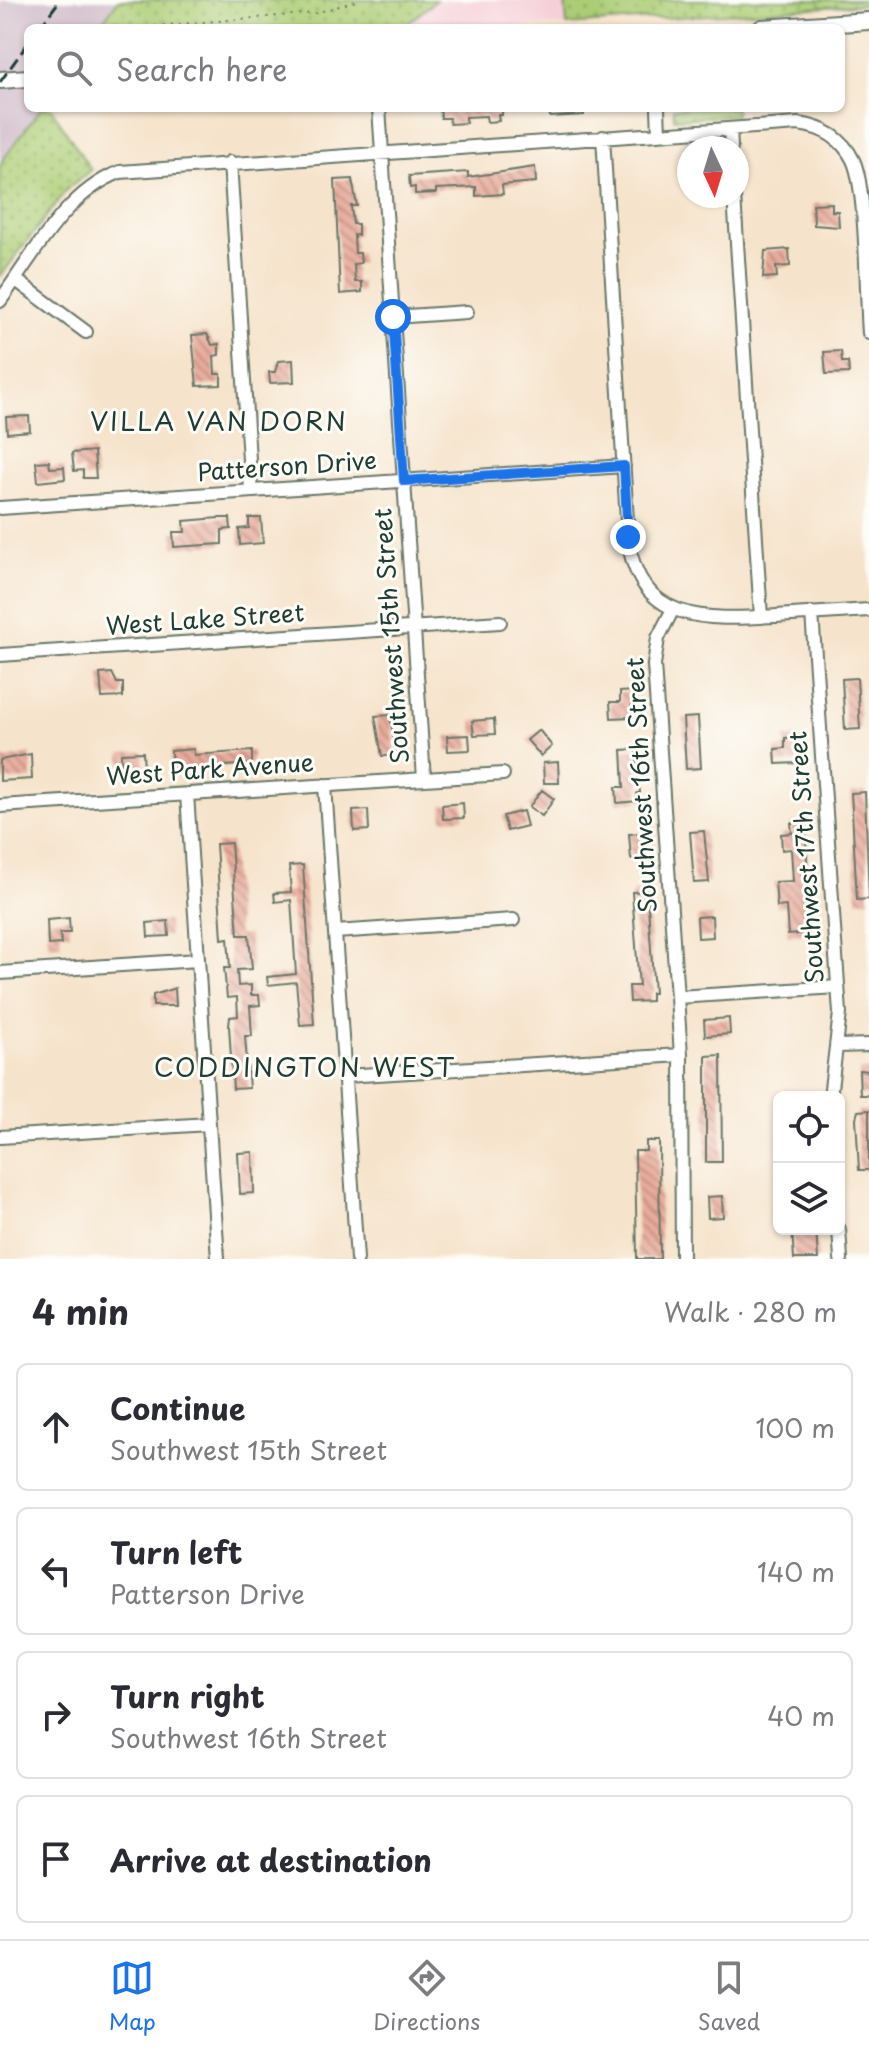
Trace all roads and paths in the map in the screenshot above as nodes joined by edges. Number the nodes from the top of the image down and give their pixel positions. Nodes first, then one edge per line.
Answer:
1 (359, 0) edge
2 (869, 21) edge
3 (180, 24) edge
4 (823, 24) edge
5 (24, 78) edge
6 (0, 80) edge
7 (379, 112) edge
8 (658, 112) edge
9 (730, 129) junction
10 (659, 134) junction
11 (730, 136) edge
12 (603, 137) junction
13 (381, 152) junction
14 (230, 162) junction
15 (735, 208) edge
16 (867, 262) edge
17 (16, 280) junction
18 (0, 301) edge
19 (467, 312) dead end
20 (393, 317) junction
21 (86, 332) dead end
22 (869, 333) edge
23 (624, 466) junction
24 (404, 481) junction
25 (251, 491) junction
26 (0, 508) edge
27 (673, 609) junction
28 (869, 610) edge
29 (812, 613) junction
30 (761, 617) junction
31 (500, 622) dead end
32 (414, 628) junction
33 (0, 655) edge
34 (503, 774) dead end
35 (424, 779) junction
36 (325, 785) junction
37 (187, 794) junction
38 (0, 806) edge
39 (513, 920) dead end
40 (335, 932) junction
41 (198, 960) junction
42 (0, 973) edge
43 (838, 987) junction
44 (677, 997) junction
45 (869, 1045) edge
46 (838, 1046) junction
47 (681, 1055) junction
48 (345, 1076) junction
49 (831, 1091) edge
50 (209, 1124) junction
51 (0, 1137) edge
52 (839, 1235) edge
53 (218, 1259) edge
54 (357, 1259) edge
55 (682, 1259) edge
56 (841, 1259) edge

1 - 3 path
2 - 4 main road
5 - 6 main road
7 - 13 street, Southwest 15th Street
8 - 10 street
9 - 10 street
9 - 11 street
9 - 16 street
10 - 12 street
12 - 13 street
12 - 23 street
13 - 14 street
13 - 20 street, Southwest 15th Street
14 - 17 street
14 - 25 street
15 - 30 street
16 - 22 street
17 - 18 street
17 - 21 street
19 - 20 street
20 - 24 street, Southwest 15th Street
23 - 24 street, Patterson Drive
23 - 27 street
24 - 25 street, Patterson Drive
24 - 32 street, Southwest 15th Street
25 - 26 street, Patterson Drive
27 - 30 street
27 - 44 street, Southwest 16th Street
28 - 29 street
29 - 30 street
29 - 43 street, Southwest 17th Street
31 - 32 street, West Lake Street
32 - 33 street, West Lake Street
32 - 35 street, Southwest 15th Street
34 - 35 street, West Park Avenue
35 - 36 street, West Park Avenue
36 - 37 street, West Park Avenue
36 - 40 street
37 - 38 street, West Park Avenue
37 - 41 street
39 - 40 street
40 - 48 street
41 - 42 street
41 - 50 street
43 - 44 street
43 - 46 street, Southwest 17th Street
44 - 47 street, Southwest 16th Street
45 - 46 street
46 - 49 street, Southwest 17th Street
47 - 48 street
47 - 55 street, Southwest 16th Street
48 - 54 street
50 - 51 street
50 - 53 street
52 - 56 street

